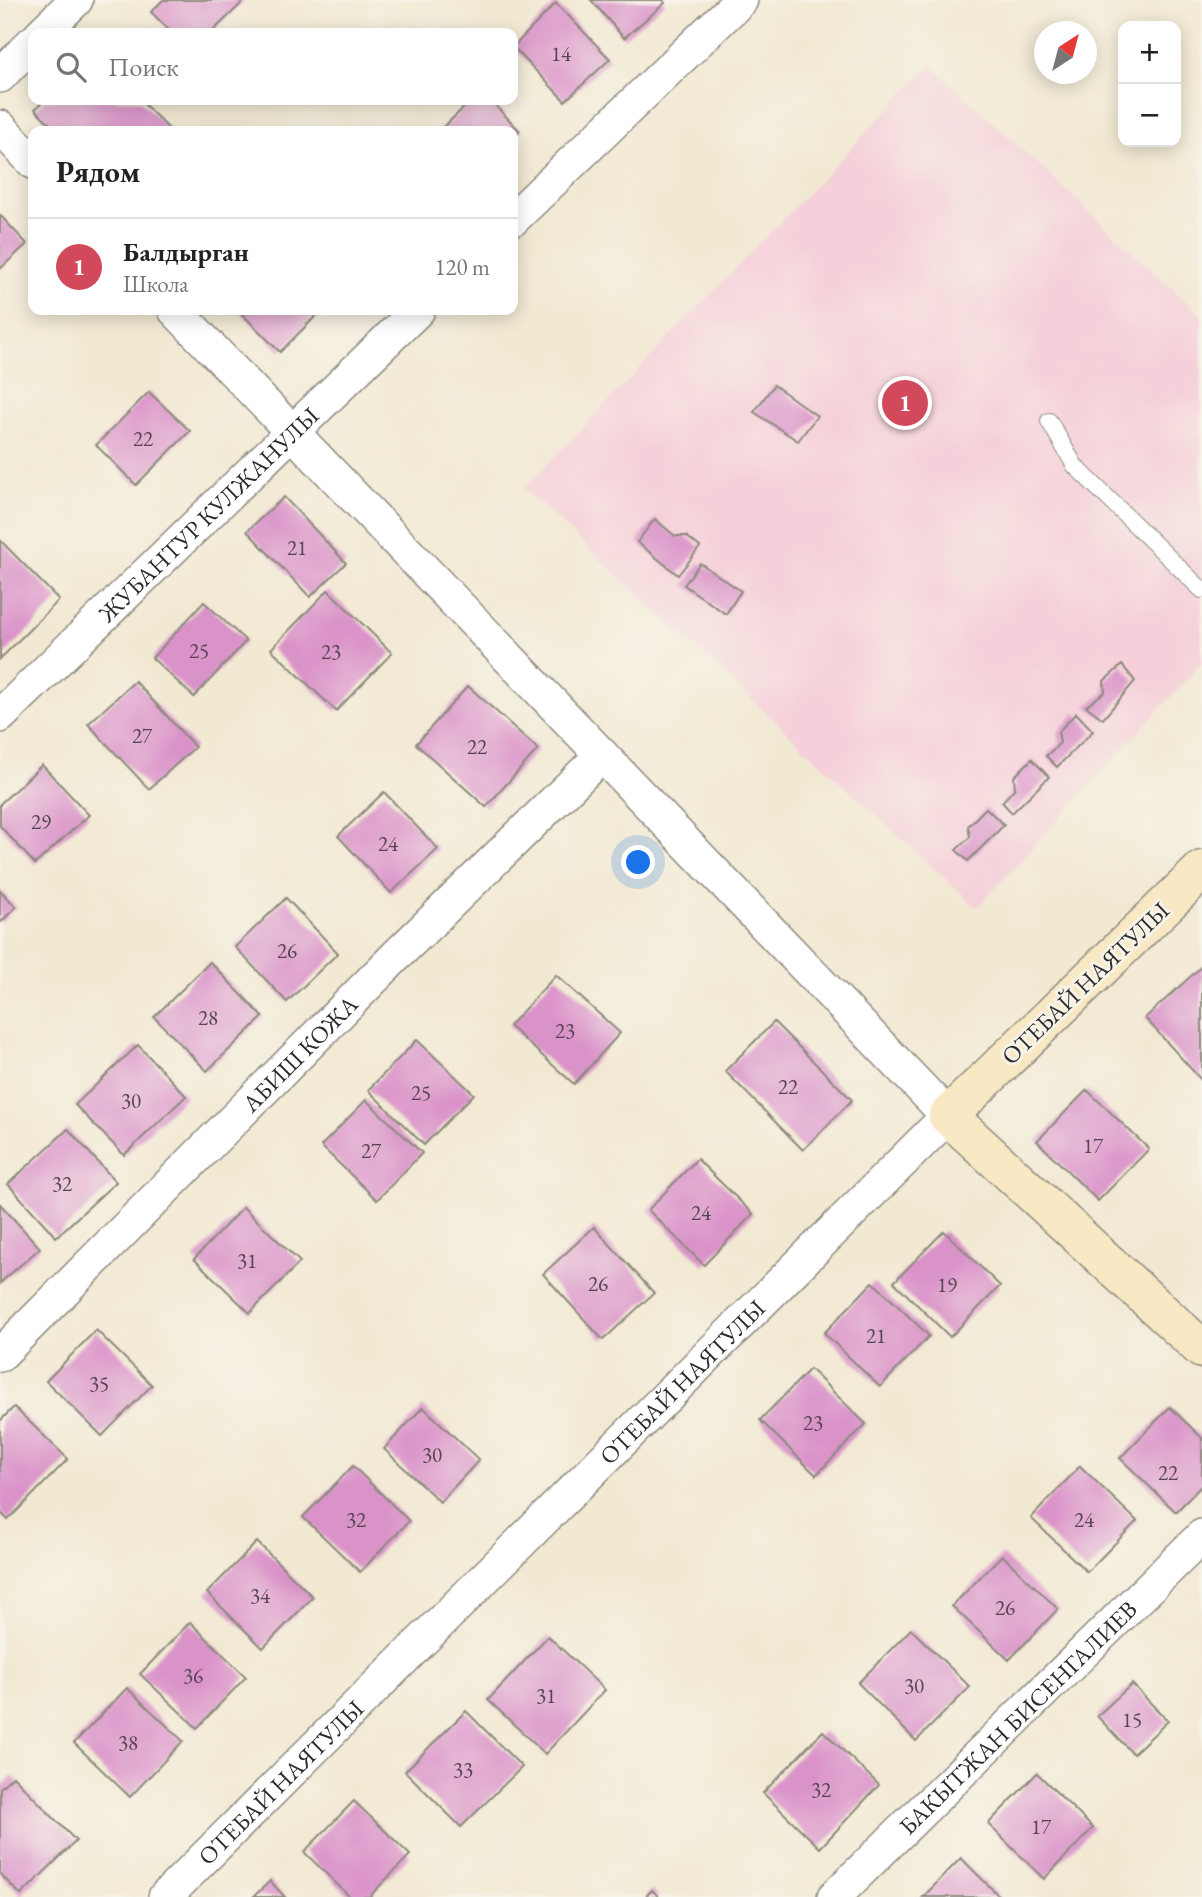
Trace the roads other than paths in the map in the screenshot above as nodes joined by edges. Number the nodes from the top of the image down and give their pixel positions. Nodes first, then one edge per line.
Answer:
1 (76, 0) edge
2 (741, 0) edge
3 (48, 28) edge
4 (28, 48) edge
5 (0, 76) edge
6 (0, 127) edge
7 (28, 157) edge
8 (518, 214) edge
9 (180, 315) edge
10 (413, 315) edge
11 (1049, 421) dead end
12 (291, 431) junction
13 (1202, 590) edge
14 (0, 716) edge
15 (602, 755) junction
16 (1202, 870) edge
17 (948, 1116) junction
18 (1202, 1349) edge
19 (0, 1355) edge
20 (1202, 1535) edge
21 (165, 1897) edge
22 (834, 1897) edge

1 - 3 street
2 - 8 street
4 - 5 street
6 - 7 street
9 - 12 street
10 - 12 street, ЖУБАНТУР КУЛЖАНУЛЫ
11 - 13 lane
12 - 14 street, ЖУБАНТУР КУЛЖАНУЛЫ
12 - 15 street
15 - 17 street
15 - 19 street, АБИШ КОЖА
16 - 17 street, ОТЕБАЙ НАЯТУЛЫ
17 - 18 street
17 - 21 street, ОТЕБАЙ НАЯТУЛЫ
20 - 22 street, БАКЫТЖАН БИСЕНГАЛИЕВ

